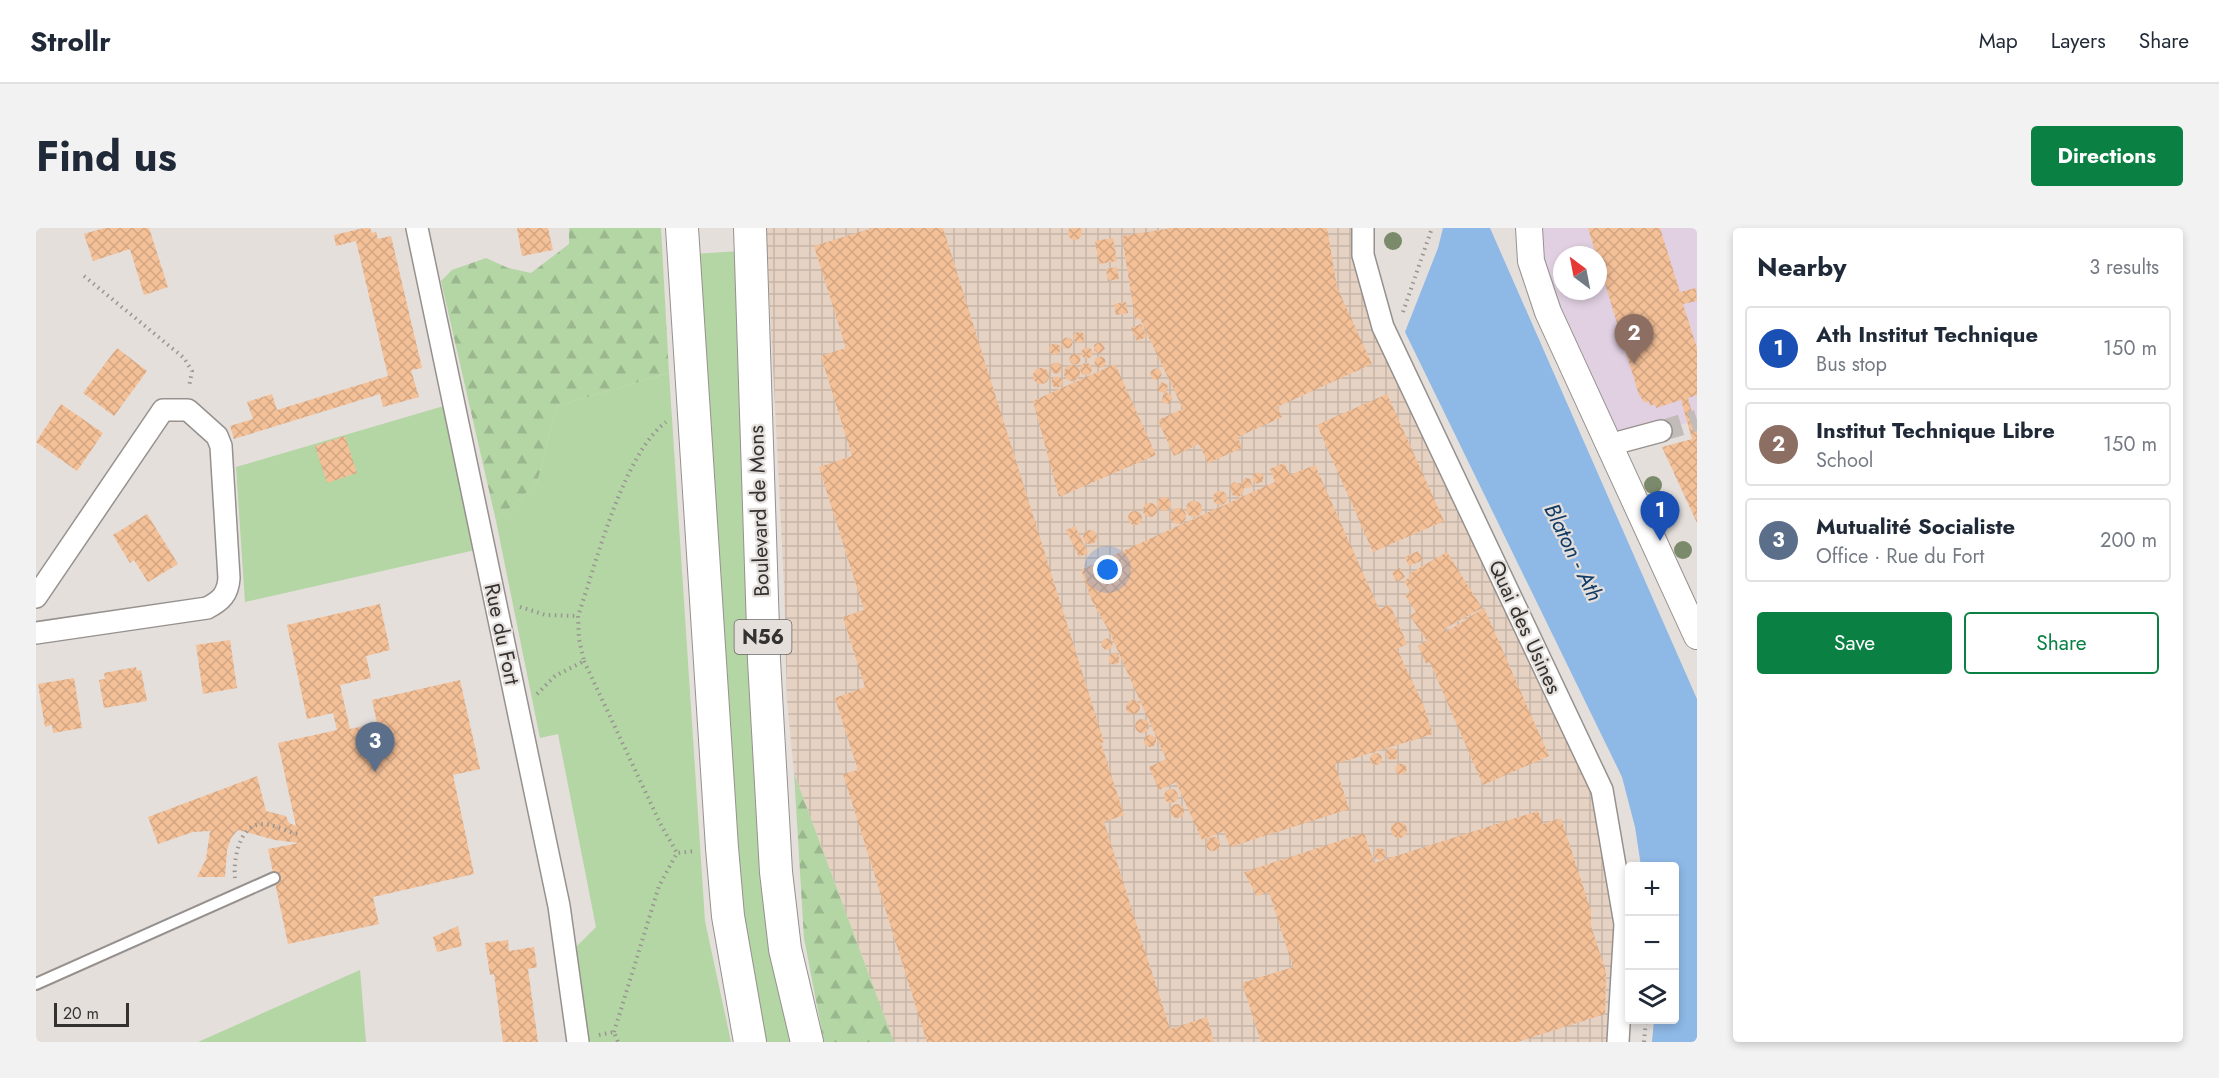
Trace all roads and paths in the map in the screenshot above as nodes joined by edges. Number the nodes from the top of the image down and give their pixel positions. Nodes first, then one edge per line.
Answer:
1 (417, 228) edge
2 (682, 228) edge
3 (750, 228) edge
4 (1363, 228) edge
5 (1432, 228) edge
6 (1529, 228) edge
7 (84, 276) dead end
8 (1383, 327) junction
9 (693, 408) junction
10 (173, 410) junction
11 (1661, 431) tunnel mouth
12 (1609, 445) junction
13 (494, 595) junction
14 (36, 597) edge
15 (578, 616) junction
16 (36, 633) edge
17 (1697, 636) edge
18 (584, 661) junction
19 (519, 714) junction
20 (298, 834) dead end
21 (722, 848) junction
22 (677, 853) junction
23 (234, 869) dead end
24 (274, 878) dead end
25 (36, 984) edge
26 (1646, 1024) edge
27 (614, 1032) dead end
28 (578, 1042) edge
29 (750, 1042) edge
30 (807, 1042) edge
31 (1618, 1042) edge
32 (1644, 1042) edge

1 - 13 street, Rue du Fort
2 - 9 main road, N56
3 - 30 main road, Boulevard de Mons / N56
4 - 8 street, Quai des Usines
5 - 8 path
6 - 12 street
7 - 10 path
8 - 31 street, Quai des Usines
9 - 15 path
9 - 21 main road, N56
10 - 14 street
10 - 16 street
11 - 12 street
12 - 17 street
13 - 15 path
13 - 19 street, Rue du Fort
15 - 18 path
18 - 19 path
18 - 22 path
19 - 28 street, Rue du Fort
20 - 23 path
21 - 22 path
21 - 29 main road, N56
22 - 27 path
24 - 25 lane
26 - 32 path

